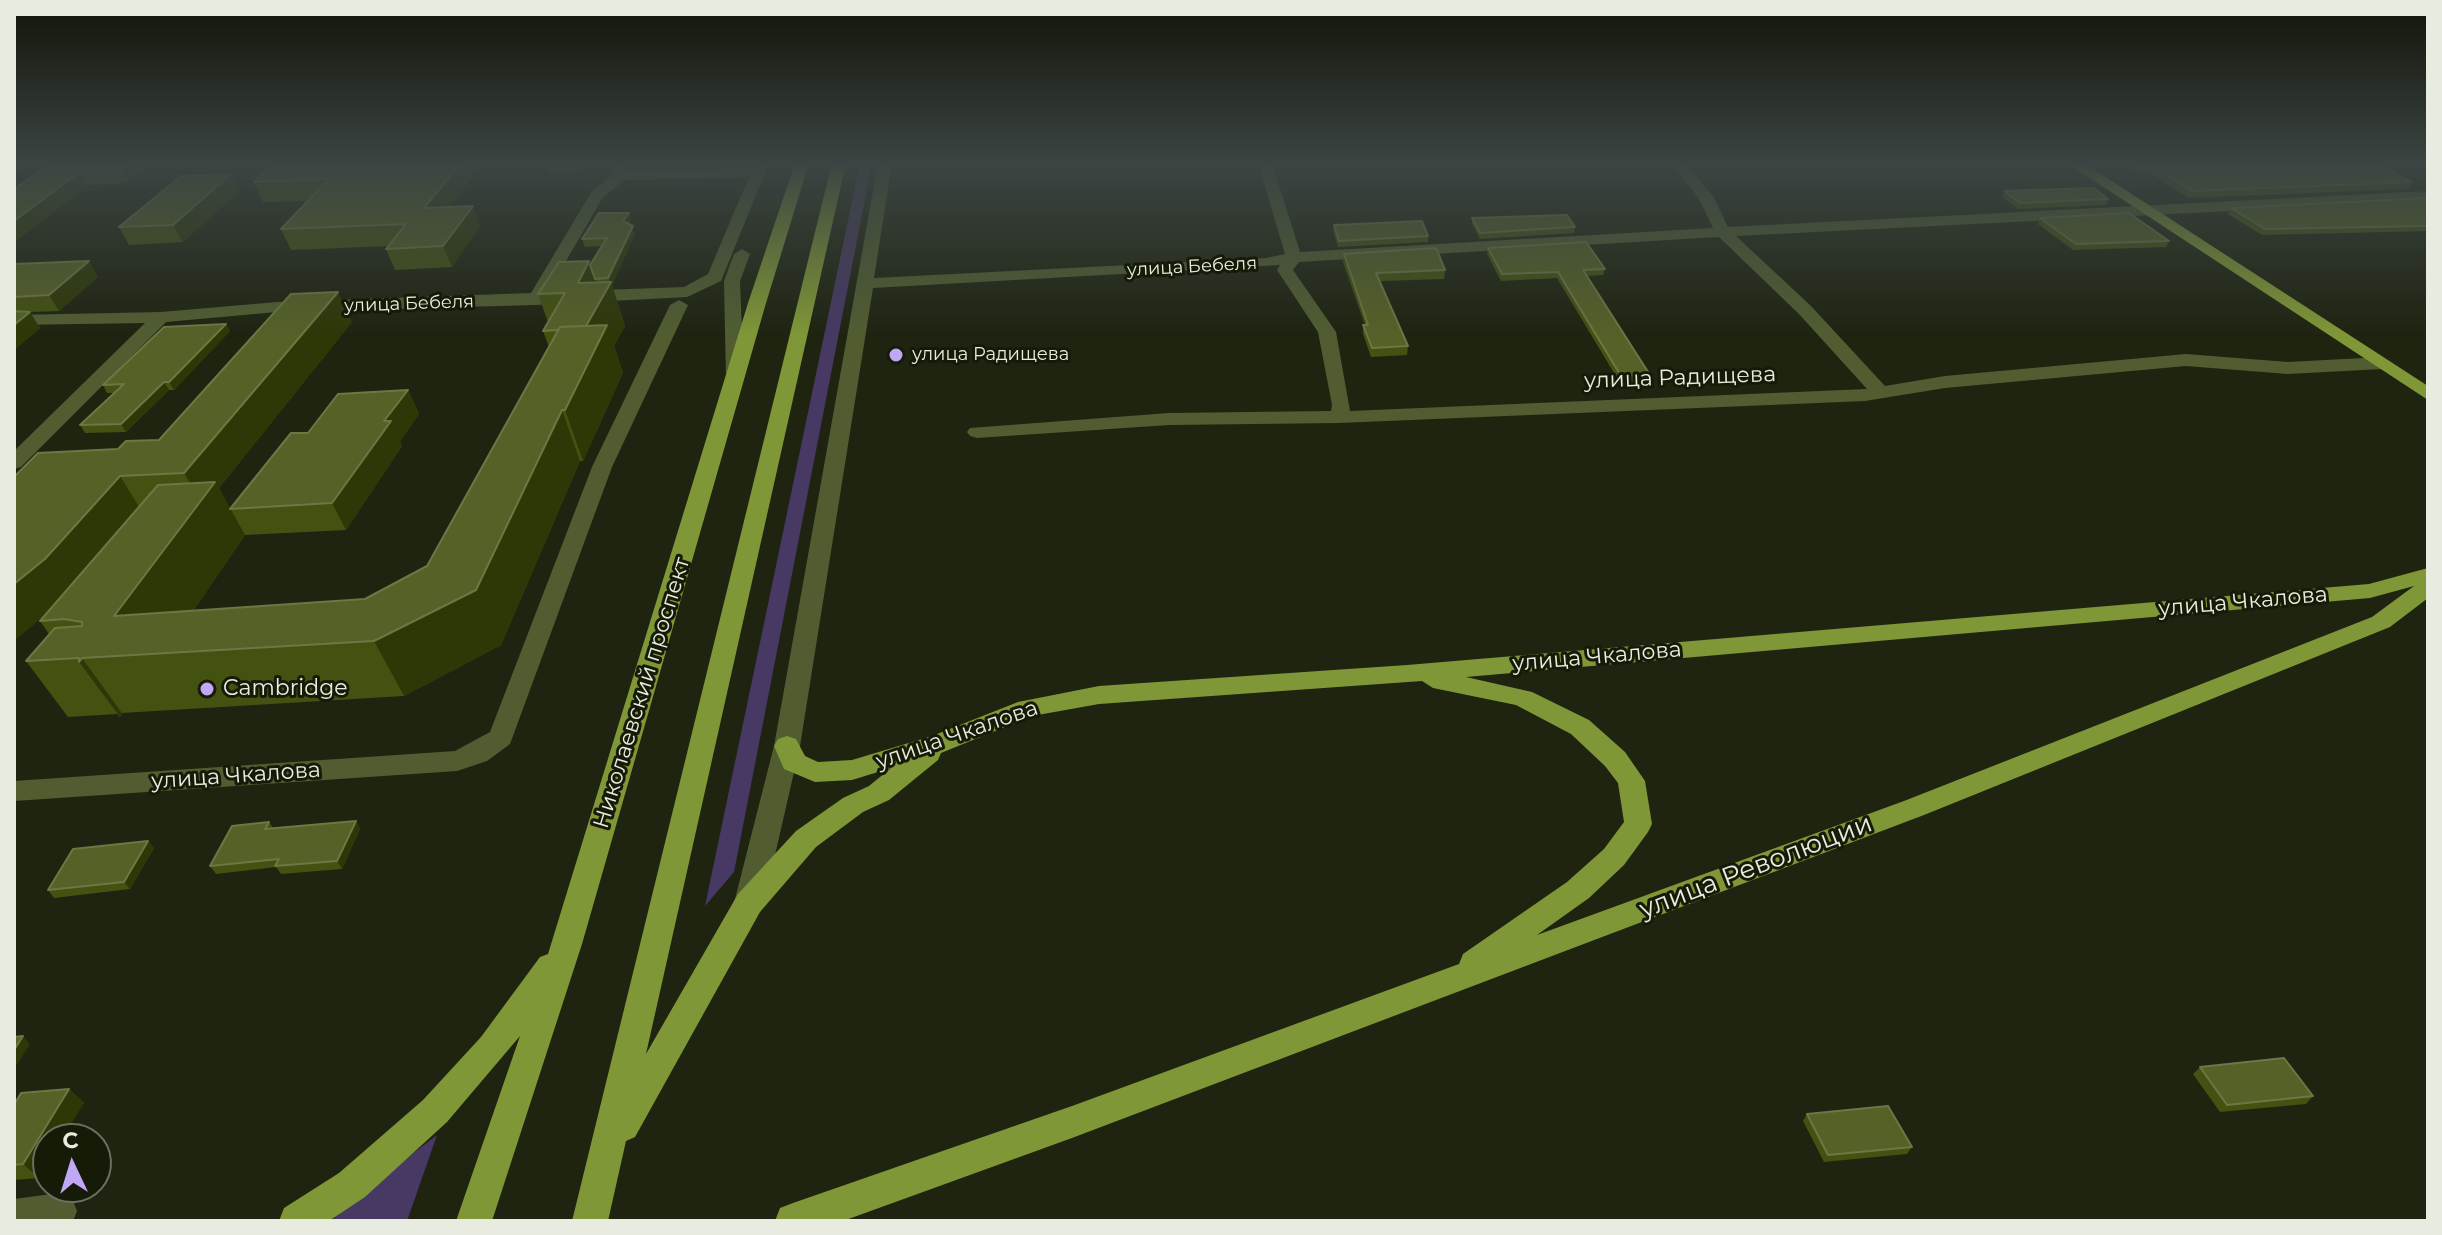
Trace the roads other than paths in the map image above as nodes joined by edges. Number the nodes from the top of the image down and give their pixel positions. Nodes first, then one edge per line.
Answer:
1 (581, 221) edge
2 (738, 221) edge
3 (755, 221) edge
4 (783, 221) edge
5 (826, 221) edge
6 (876, 221) edge
7 (1283, 221) edge
8 (1717, 221) edge
9 (1966, 221) edge
10 (2164, 221) edge
11 (1723, 232) junction
12 (1294, 257) junction
13 (867, 283) junction
14 (535, 300) junction
15 (670, 300) junction
16 (161, 317) junction
17 (14, 320) edge
18 (2382, 363) junction
19 (736, 383) junction
20 (1879, 391) junction
21 (2428, 394) edge
22 (1339, 417) junction
23 (977, 432) dead end
24 (14, 463) edge
25 (2428, 575) edge
26 (2428, 587) edge
27 (1407, 674) junction
28 (941, 743) junction
29 (787, 746) junction
30 (14, 791) edge
31 (749, 903) junction
32 (567, 944) junction
33 (1446, 983) junction
34 (608, 1152) junction
35 (59, 1211) dead end
36 (14, 1217) edge
37 (297, 1221) edge
38 (474, 1221) edge
39 (590, 1221) edge
40 (793, 1221) edge

1 - 14 street
2 - 15 street, улица Бебеля
3 - 19 street
4 - 19 main road, Николаевский проспект
5 - 34 main road
6 - 13 street
7 - 12 street
8 - 11 street
9 - 11 street, улица Бебеля
10 - 18 main road
11 - 12 street, улица Бебеля
11 - 20 street
12 - 13 street, улица Бебеля
12 - 22 street
13 - 29 street
14 - 15 street, улица Бебеля
14 - 16 street, улица Бебеля
15 - 30 street, улица Чкалова
16 - 17 street, улица Бебеля
16 - 24 street
18 - 20 street, улица Радищева
18 - 21 main road
19 - 32 main road, Николаевский проспект
20 - 22 street, улица Радищева
22 - 23 street, улица Радищева
25 - 27 main road, улица Чкалова
26 - 33 main road, улица Революции
27 - 28 main road, улица Чкалова
27 - 33 main road
28 - 29 main road, улица Чкалова
28 - 31 main road
29 - 31 street
31 - 34 main road
32 - 37 main road
32 - 38 main road, Николаевский проспект
33 - 40 main road, улица Революции
34 - 39 main road
35 - 36 street

